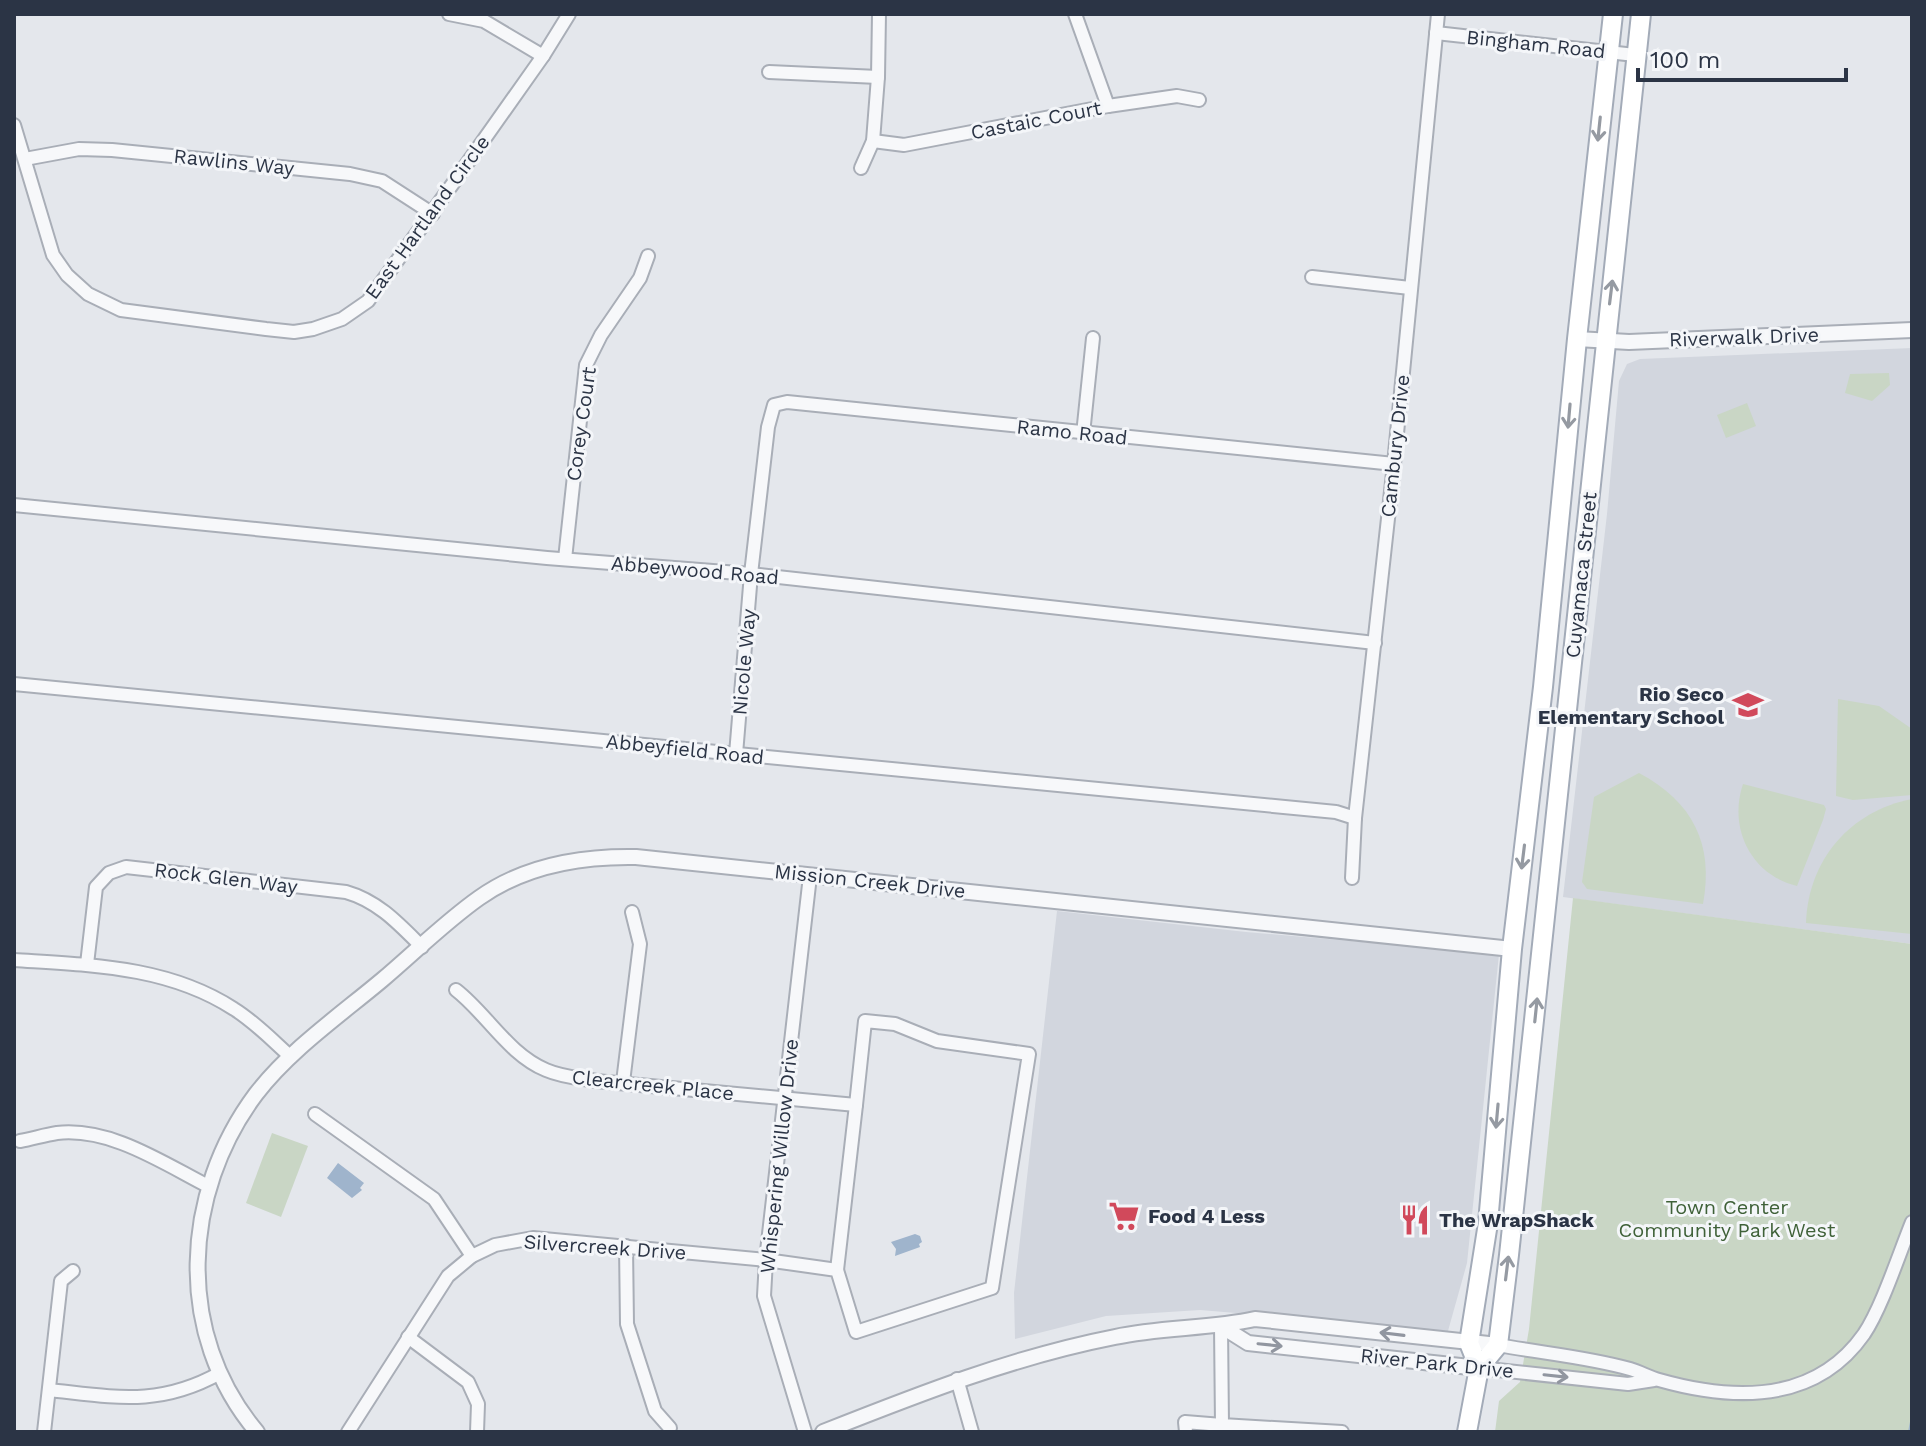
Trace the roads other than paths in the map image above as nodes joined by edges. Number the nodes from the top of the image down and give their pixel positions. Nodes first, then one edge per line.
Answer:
1 (449, 14) edge
2 (569, 14) edge
3 (879, 14) edge
4 (1075, 14) edge
5 (1438, 14) edge
6 (1613, 14) edge
7 (1641, 14) edge
8 (1436, 33) junction
9 (1607, 52) junction
10 (1635, 55) junction
11 (543, 56) junction
12 (769, 72) dead end
13 (878, 77) junction
14 (1199, 100) dead end
15 (1108, 106) junction
16 (14, 125) edge
17 (873, 141) junction
18 (25, 159) junction
19 (861, 168) dead end
20 (433, 214) junction
21 (648, 256) dead end
22 (1312, 277) dead end
23 (1410, 288) junction
24 (1912, 330) edge
25 (1093, 338) dead end
26 (1577, 339) junction
27 (1605, 341) junction
28 (768, 427) joint
29 (1083, 434) junction
30 (1394, 464) junction
31 (14, 505) edge
32 (565, 559) junction
33 (751, 574) junction
34 (1375, 643) junction
35 (14, 684) edge
36 (736, 754) junction
37 (1535, 759) junction
38 (1563, 763) junction
39 (1355, 818) junction
40 (810, 876) junction
41 (1352, 878) dead end
42 (632, 912) dead end
43 (422, 947) junction
44 (1512, 949) junction
45 (14, 960) edge
46 (87, 964) junction
47 (456, 990) dead end
48 (291, 1057) junction
49 (623, 1082) junction
50 (786, 1098) junction
51 (856, 1105) junction
52 (315, 1114) dead end
53 (20, 1141) dead end
54 (208, 1186) junction
55 (1912, 1222) edge
56 (626, 1246) junction
57 (472, 1256) junction
58 (766, 1260) junction
59 (837, 1270) junction
60 (73, 1271) dead end
61 (1221, 1326) junction
62 (408, 1337) junction
63 (1469, 1343) junction
64 (1498, 1345) junction
65 (1479, 1368) junction
66 (220, 1373) junction
67 (957, 1379) junction
68 (1657, 1380) junction
69 (49, 1390) junction
70 (1222, 1425) junction
71 (670, 1428) dead end
72 (44, 1432) edge
73 (257, 1432) edge
74 (348, 1432) edge
75 (477, 1432) edge
76 (805, 1432) edge
77 (823, 1432) edge
78 (972, 1432) edge
79 (1186, 1432) edge
80 (1342, 1432) edge
81 (1467, 1432) edge

1 - 11 street
2 - 11 street, East Hartland Circle
3 - 13 street
4 - 15 street
5 - 8 street, Cambury Drive
6 - 9 main road, Cuyamaca Street
7 - 10 main road, Cuyamaca Street
8 - 9 street, Bingham Road
8 - 23 street, Cambury Drive
9 - 10 street, Bingham Road
9 -> 26 main road, Cuyamaca Street
27 -> 10 main road, Cuyamaca Street
11 - 20 street, East Hartland Circle
12 - 13 street
13 - 17 street
14 - 15 street, Castaic Court
15 - 17 street, Castaic Court
16 - 18 street, East Hartland Circle
17 - 19 street
18 - 20 street, Rawlins Way
18 - 20 street, East Hartland Circle
21 - 32 street, Corey Court
22 - 23 street
23 - 30 street, Cambury Drive
24 - 27 street, Riverwalk Drive
25 - 29 street
26 - 27 street, Riverwalk Drive
26 -> 37 main road, Cuyamaca Street
27 - 38 main road, Cuyamaca Street
28 - 29 street, Ramo Road
28 - 33 street, Nicole Way
29 - 30 street, Ramo Road
30 - 34 street, Cambury Drive
31 - 32 street, Abbeywood Road
32 - 33 street, Abbeywood Road
33 - 34 street, Abbeywood Road
33 - 36 street, Nicole Way
34 - 39 street, Cambury Drive
35 - 36 street, Abbeyfield Road
36 - 39 street, Abbeyfield Road
37 - 38 main road
37 -> 44 main road, Cuyamaca Street
64 -> 38 main road, Cuyamaca Street
39 - 41 street, Cambury Drive
40 - 43 street, Mission Creek Drive
40 - 44 street, Mission Creek Drive
40 - 50 street, Whispering Willow Drive
42 - 49 street
43 - 46 street, Rock Glen Way
43 - 48 street, Mission Creek Drive
44 -> 63 main road, Cuyamaca Street
45 - 46 street
46 - 48 street
47 - 49 street, Clearcreek Place
48 - 54 street
49 - 50 street, Clearcreek Place
50 - 51 street, Clearcreek Place
50 - 58 street, Whispering Willow Drive
51 - 59 street
51 - 59 street
52 - 57 street
53 - 54 street
54 - 66 street
55 - 68 street, River Park Drive
56 - 57 street, Silvercreek Drive
56 - 58 street, Silvercreek Drive
56 - 71 street
57 - 62 street, Silvercreek Drive
58 - 59 street, Silvercreek Drive
58 - 76 street, Whispering Willow Drive
60 - 69 street
63 -> 61 street, River Park Drive
61 -> 65 street, River Park Drive
61 - 67 street, River Park Drive
61 - 70 street
62 - 74 street, Silvercreek Drive
62 - 75 street
63 - 64 street, River Park Drive
63 - 65 main road
64 - 65 main road
64 - 68 street, River Park Drive
65 -> 68 street, River Park Drive
65 - 81 main road
66 - 69 street
66 - 73 street
67 - 77 street, River Park Drive
67 - 78 street
69 - 72 street
70 - 79 street
70 - 80 street

